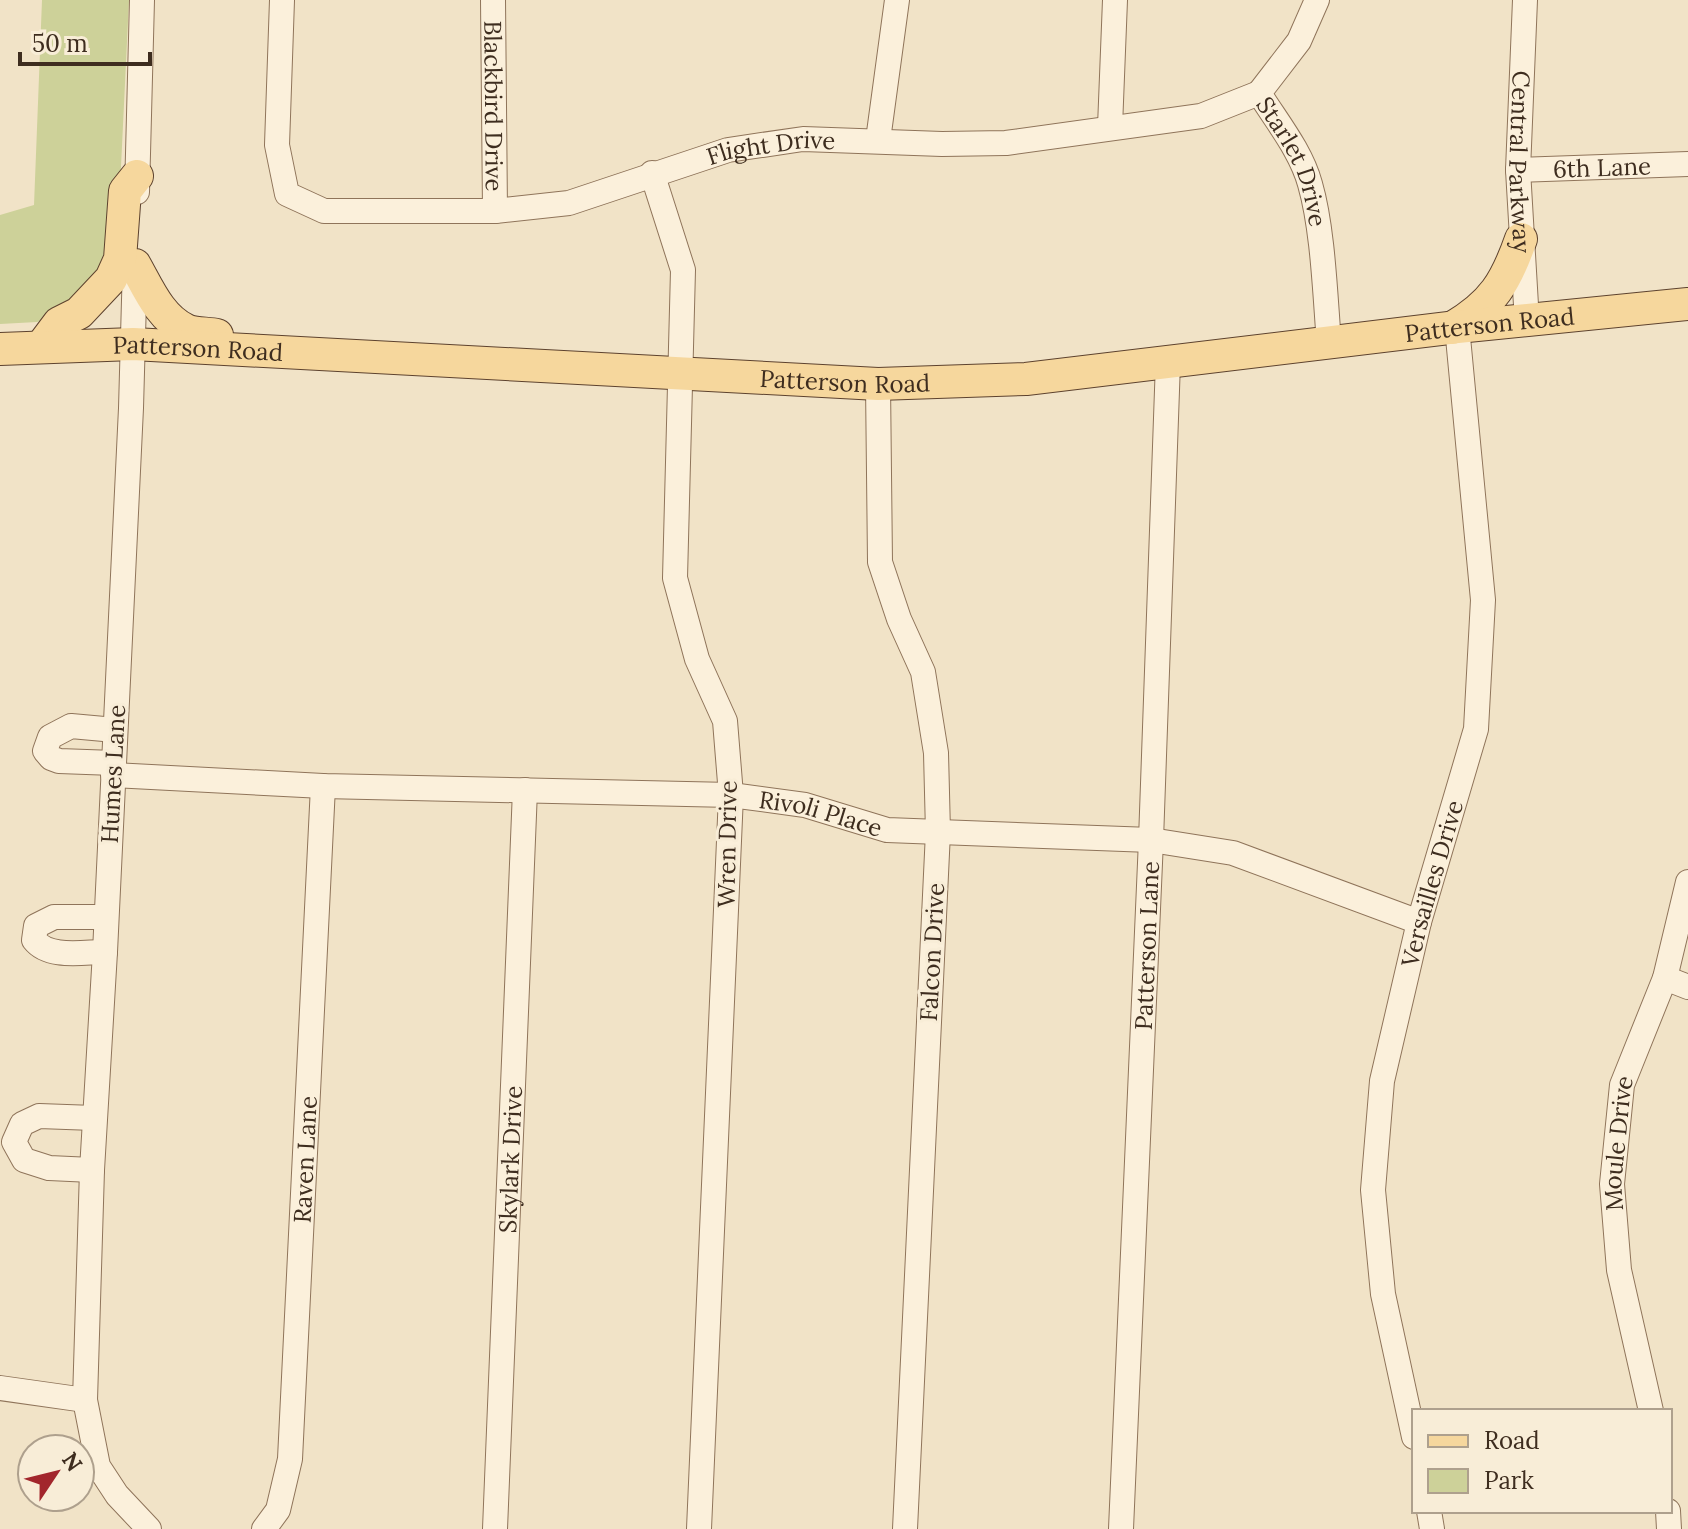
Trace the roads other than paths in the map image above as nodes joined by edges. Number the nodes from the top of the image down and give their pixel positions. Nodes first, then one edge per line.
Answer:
1 (142, 0) edge
2 (282, 0) edge
3 (493, 0) edge
4 (897, 0) edge
5 (1115, 0) edge
6 (1317, 0) edge
7 (1525, 0) edge
8 (1259, 93) junction
9 (1110, 127) junction
10 (878, 140) junction
11 (1688, 164) edge
12 (1518, 170) junction
13 (652, 173) junction
14 (137, 176) junction
15 (495, 211) junction
16 (1521, 239) junction
17 (135, 265) junction
18 (1688, 304) edge
19 (1527, 322) junction
20 (1455, 328) junction
21 (1329, 343) junction
22 (133, 344) junction
23 (41, 347) junction
24 (0, 349) edge
25 (300, 352) junction
26 (1168, 362) junction
27 (682, 372) junction
28 (878, 384) junction
29 (115, 730) junction
30 (113, 769) junction
31 (323, 786) junction
32 (525, 790) junction
33 (731, 795) junction
34 (938, 832) junction
35 (1151, 840) junction
36 (1688, 882) edge
37 (106, 917) junction
38 (1419, 922) junction
39 (105, 952) junction
40 (1677, 983) edge
41 (94, 1118) junction
42 (92, 1170) junction
43 (0, 1388) edge
44 (85, 1400) junction
45 (1651, 1409) edge
46 (1412, 1428) edge
47 (149, 1529) edge
48 (264, 1529) edge
49 (495, 1529) edge
50 (699, 1529) edge
51 (905, 1529) edge
52 (1121, 1529) edge

1 - 14 street, Humes Lane
2 - 15 street, Flight Drive
3 - 15 street, Blackbird Drive
4 - 10 street
5 - 9 street
6 - 8 street, Starlet Drive
7 - 12 street, Central Parkway
8 - 9 street, Flight Drive
8 - 21 street, Starlet Drive
9 - 10 street, Flight Drive
10 - 13 street, Flight Drive
11 - 12 street, 6th Lane
12 - 16 street, Central Parkway
13 - 15 street, Flight Drive
13 - 27 street, Wren Drive
14 - 17 street, Humes Lane
14 - 23 main road
16 - 19 street, Central Parkway
16 - 20 main road
17 - 22 street, Humes Lane
17 - 25 main road
18 - 19 main road, Patterson Road
19 - 20 main road, Patterson Road
20 - 21 main road, Patterson Road
20 - 38 street, Versailles Drive
21 - 26 main road, Patterson Road
22 - 23 main road, Patterson Road
22 - 25 main road, Patterson Road
22 - 29 street, Humes Lane
23 - 24 main road, Patterson Road
25 - 27 main road, Patterson Road
26 - 28 main road, Patterson Road
26 - 35 street, Patterson Lane
27 - 28 main road, Patterson Road
27 - 33 street, Wren Drive
28 - 34 street, Falcon Drive
29 - 30 street, Humes Lane
29 - 30 street, Rivoli Place
30 - 31 street, Rivoli Place
30 - 37 street, Humes Lane
31 - 32 street, Rivoli Place
31 - 48 street, Raven Lane
32 - 33 street, Rivoli Place
32 - 49 street, Skylark Drive
33 - 34 street, Rivoli Place
33 - 50 street, Wren Drive
34 - 35 street, Rivoli Place
34 - 51 street, Falcon Drive
35 - 38 street, Rivoli Place
35 - 52 street, Patterson Lane
36 - 40 street, Moule Drive
37 - 39 street, Humes Lane
37 - 39 street
38 - 46 street, Versailles Drive
39 - 41 street, Humes Lane
40 - 45 street, Moule Drive
41 - 42 street, Humes Lane
41 - 42 street
42 - 44 street, Humes Lane
43 - 44 street
44 - 47 street, Humes Lane

